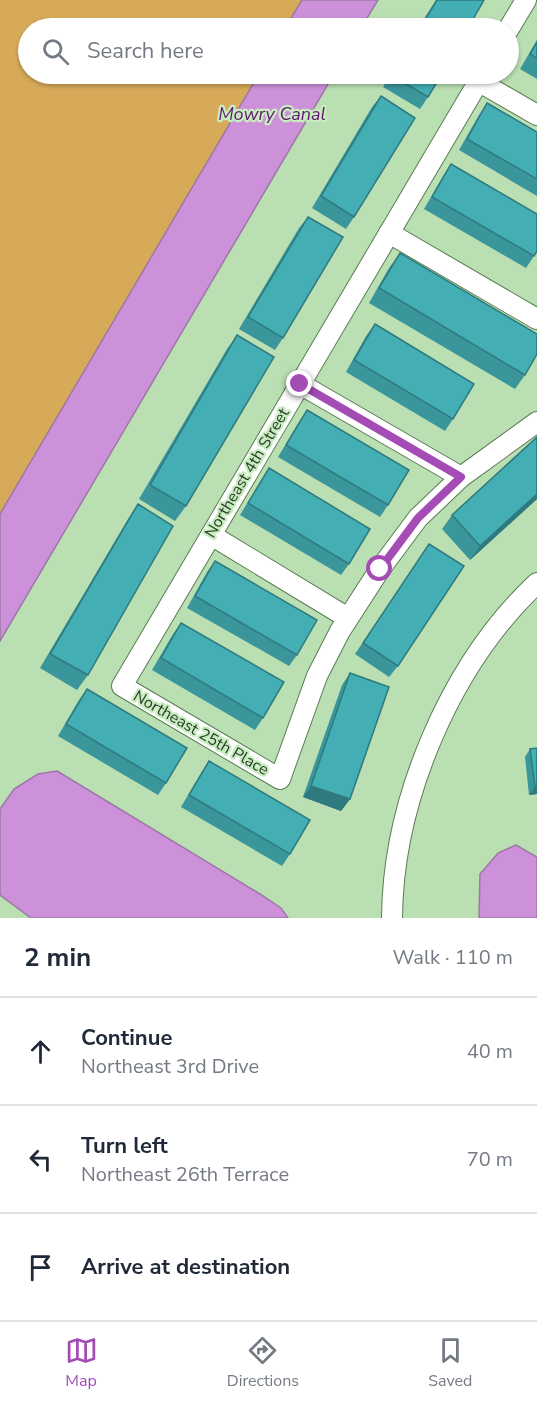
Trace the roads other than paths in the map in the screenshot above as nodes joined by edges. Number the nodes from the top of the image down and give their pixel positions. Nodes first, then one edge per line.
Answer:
1 (526, 0) edge
2 (515, 18) edge
3 (476, 84) edge
4 (490, 84) edge
5 (537, 115) edge
6 (389, 233) junction
7 (537, 319) edge
8 (300, 384) junction
9 (537, 422) edge
10 (461, 477) junction
11 (211, 535) junction
12 (537, 583) edge
13 (348, 618) junction
14 (122, 686) joint
15 (392, 918) edge

1 - 2 street
3 - 6 street, Northeast 4th Street
4 - 5 street
6 - 7 street
6 - 8 street, Northeast 4th Street
8 - 10 street
8 - 11 street, Northeast 4th Street
9 - 10 street
10 - 13 street
11 - 13 street
11 - 14 street, Northeast 4th Street
12 - 15 street
13 - 14 street, Northeast 25th Place

